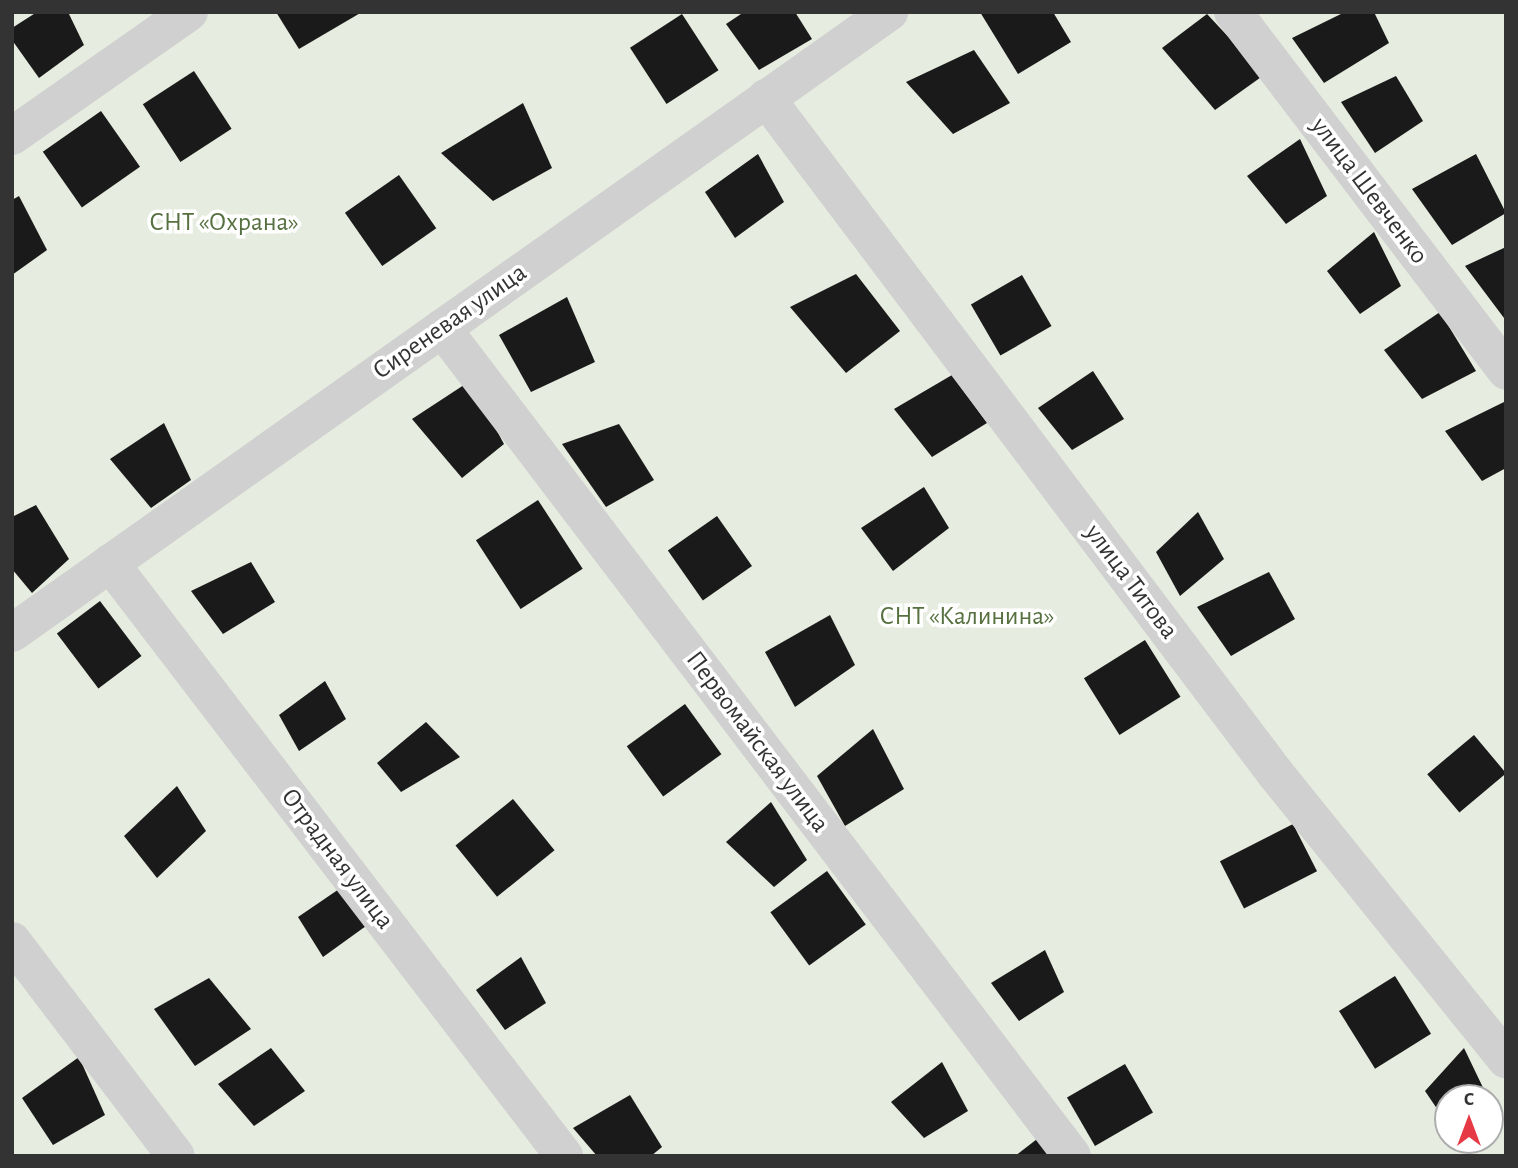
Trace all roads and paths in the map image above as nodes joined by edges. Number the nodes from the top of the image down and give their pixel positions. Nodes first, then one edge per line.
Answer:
1 (189, 12) edge
2 (889, 12) edge
3 (1233, 12) edge
4 (766, 98) junction
5 (12, 136) edge
6 (442, 328) junction
7 (1506, 371) edge
8 (110, 563) junction
9 (12, 634) edge
10 (12, 941) edge
11 (1506, 1059) edge
12 (176, 1156) edge
13 (565, 1156) edge
14 (1072, 1156) edge

1 - 5 street
2 - 4 street, Сиреневая улица
3 - 7 street, улица Шевченко
4 - 6 street, Сиреневая улица
4 - 11 street, улица Титова
6 - 8 street, Сиреневая улица
6 - 14 street, Первомайская улица
8 - 9 street, Сиреневая улица
8 - 13 street, Отрадная улица
10 - 12 street

